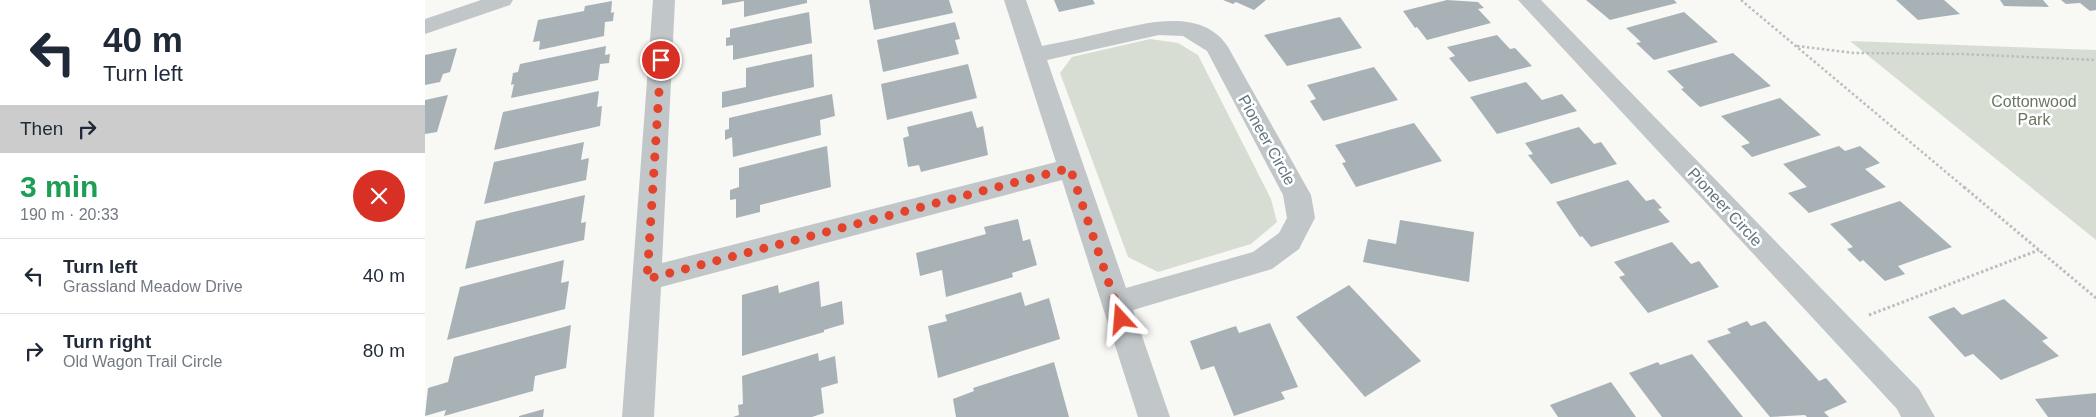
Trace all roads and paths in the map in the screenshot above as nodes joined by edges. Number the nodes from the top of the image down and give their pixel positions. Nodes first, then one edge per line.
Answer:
1 (502, 0) edge
2 (664, 0) edge
3 (1015, 0) edge
4 (1529, 0) edge
5 (1741, 0) edge
6 (425, 26) edge
7 (1796, 46) junction
8 (1033, 56) junction
9 (2096, 60) edge
10 (1070, 168) junction
11 (2039, 250) junction
12 (647, 279) junction
13 (2096, 298) edge
14 (1116, 303) junction
15 (1839, 327) junction
16 (638, 417) edge
17 (1154, 417) edge
18 (1919, 417) edge

1 - 6 street
2 - 12 street
3 - 8 street
4 - 15 street, Pioneer Circle
5 - 7 path
7 - 9 path
7 - 11 path
8 - 10 street
8 - 14 street, Pioneer Circle
10 - 12 street
10 - 14 street
11 - 13 path
11 - 15 path
12 - 16 street
14 - 17 street
15 - 18 street, Pioneer Circle

